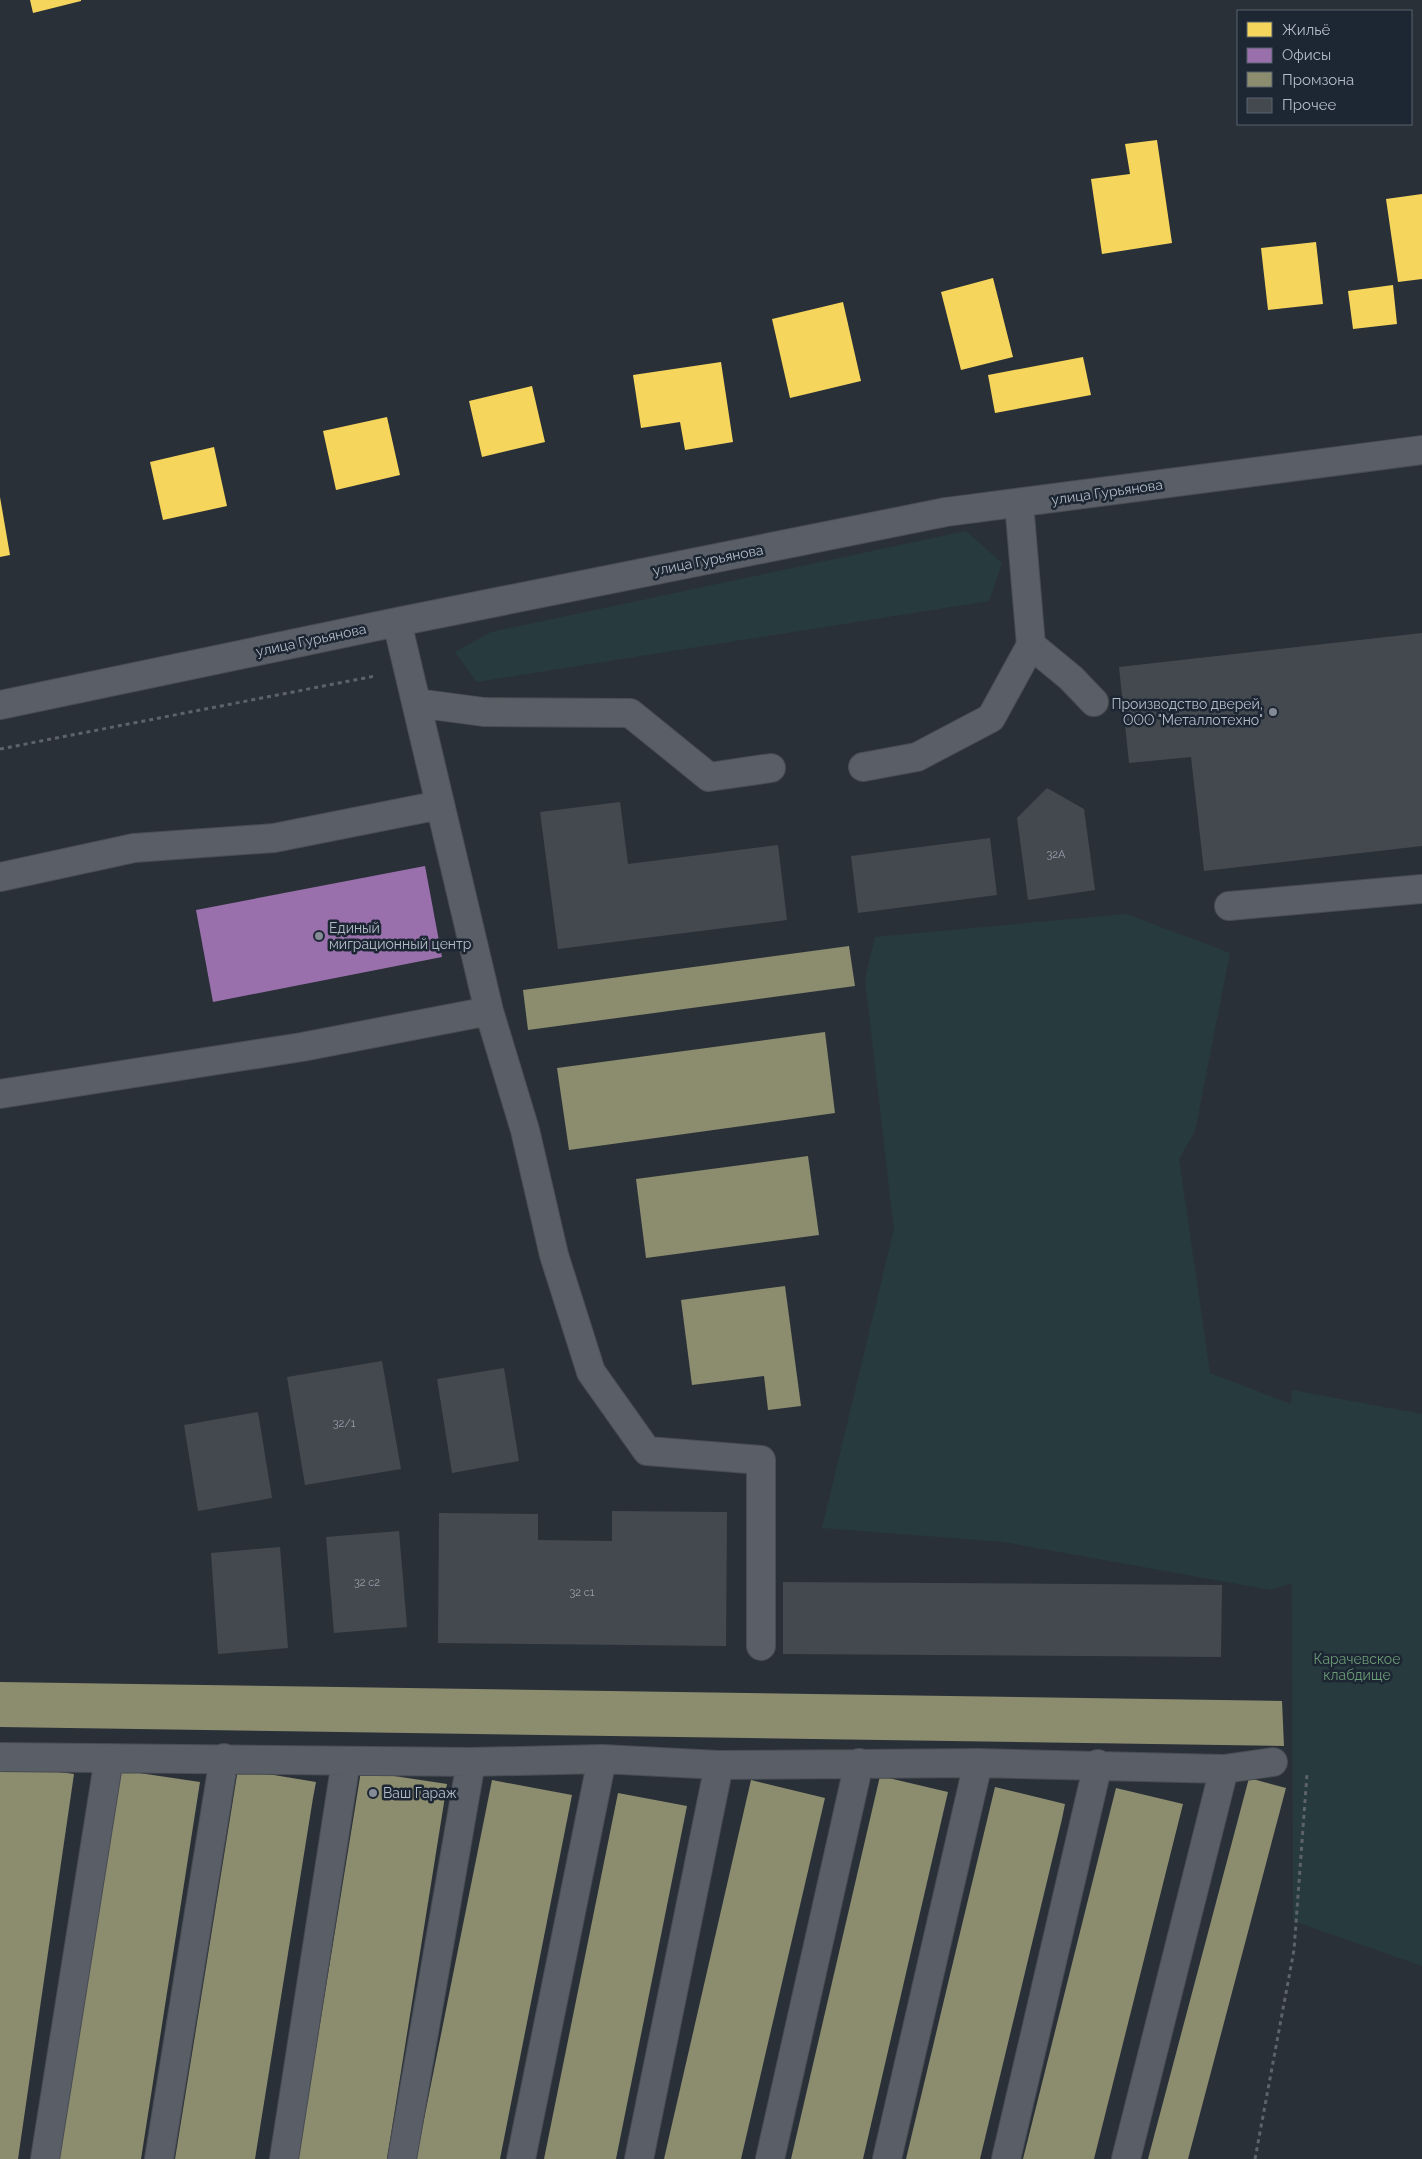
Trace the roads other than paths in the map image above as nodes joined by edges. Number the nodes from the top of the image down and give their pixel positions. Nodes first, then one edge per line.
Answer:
1 (1422, 450) edge
2 (1019, 503) junction
3 (397, 622) junction
4 (1031, 645) junction
5 (1094, 702) dead end
6 (416, 703) junction
7 (0, 705) edge
8 (863, 767) dead end
9 (771, 768) dead end
10 (440, 805) junction
11 (0, 878) edge
12 (1422, 889) edge
13 (1229, 906) dead end
14 (489, 1011) junction
15 (0, 1094) edge
16 (761, 1646) dead end
17 (0, 1756) edge
18 (109, 1758) junction
19 (224, 1758) junction
20 (602, 1759) junction
21 (346, 1761) junction
22 (471, 1762) junction
23 (1273, 1762) road end
24 (859, 1763) junction
25 (978, 1764) junction
26 (1098, 1764) junction
27 (719, 1765) junction
28 (1224, 1769) junction
29 (45, 2159) edge
30 (159, 2159) edge
31 (284, 2159) edge
32 (402, 2159) edge
33 (521, 2159) edge
34 (639, 2159) edge
35 (770, 2159) edge
36 (887, 2159) edge
37 (1006, 2159) edge
38 (1126, 2159) edge

1 - 2 street, улица Гурьянова
2 - 3 street, улица Гурьянова
2 - 4 street
3 - 6 street
3 - 7 street, улица Гурьянова
4 - 5 street
4 - 8 street
6 - 9 street
6 - 10 street
10 - 11 street
10 - 14 street
12 - 13 street
14 - 15 street
14 - 16 street
17 - 18 street
18 - 19 street
18 - 29 street
19 - 21 street
19 - 30 street
20 - 22 street
20 - 27 street
20 - 33 street
21 - 22 street
21 - 31 street
22 - 32 street
23 - 28 street
24 - 25 street
24 - 27 street
24 - 35 street
25 - 26 street
25 - 36 street
26 - 28 street
26 - 37 street
27 - 34 street
28 - 38 street

